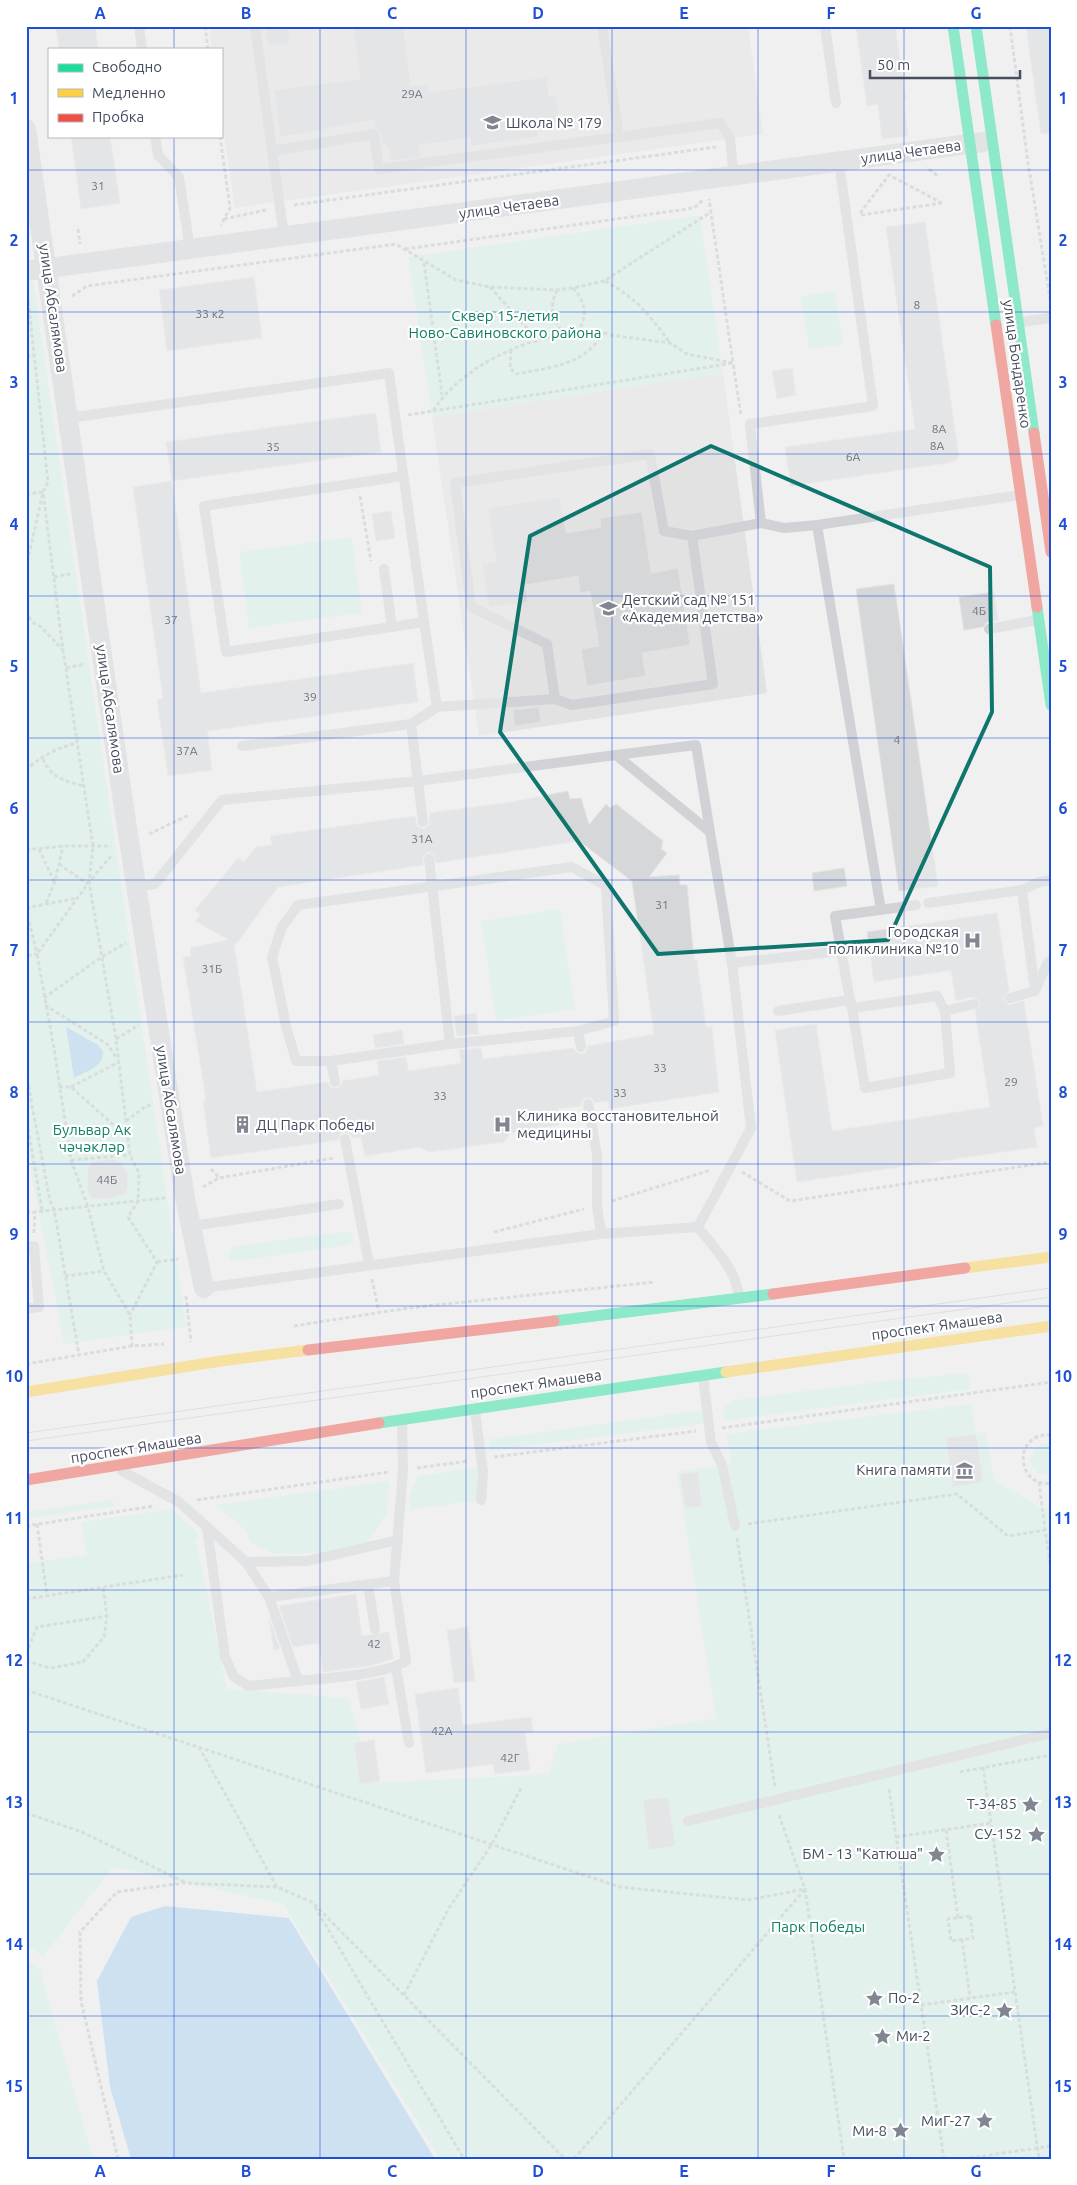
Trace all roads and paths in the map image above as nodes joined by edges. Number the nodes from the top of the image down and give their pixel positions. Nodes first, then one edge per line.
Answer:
1 (139, 26) edge
2 (205, 26) edge
3 (255, 26) edge
4 (602, 26) edge
5 (825, 26) edge
6 (953, 26) edge
7 (976, 26) edge
8 (1010, 26) edge
9 (142, 48) edge
10 (208, 48) edge
11 (836, 103) dead end
12 (26, 129) edge
13 (619, 137) junction
14 (155, 138) edge
15 (992, 141) junction
16 (971, 144) junction
17 (730, 145) junction
18 (272, 151) junction
19 (839, 162) junction
20 (928, 168) dead end
21 (899, 173) dead end
22 (889, 175) junction
23 (880, 176) dead end
24 (938, 176) dead end
25 (734, 177) junction
26 (279, 208) junction
27 (711, 212) junction
28 (224, 219) dead end
29 (284, 237) junction
30 (190, 249) junction
31 (405, 249) junction
32 (424, 262) junction
33 (47, 269) junction
34 (27, 281) edge
35 (604, 281) junction
36 (490, 287) junction
37 (573, 288) junction
38 (557, 290) junction
39 (72, 296) dead end
40 (1051, 304) edge
41 (1051, 318) edge
42 (28, 320) edge
43 (1007, 324) junction
44 (578, 332) junction
45 (603, 332) junction
46 (565, 334) junction
47 (537, 338) junction
48 (670, 343) junction
49 (511, 350) junction
50 (35, 356) junction
51 (26, 357) edge
52 (732, 363) junction
53 (442, 396) junction
54 (433, 411) junction
55 (396, 416) junction
56 (68, 418) junction
57 (750, 424) junction
58 (403, 476) junction
59 (358, 483) junction
60 (43, 492) junction
61 (26, 494) edge
62 (1020, 495) junction
63 (761, 523) junction
64 (818, 525) junction
65 (692, 536) junction
66 (1051, 552) edge
67 (26, 568) edge
68 (384, 569) joint
69 (26, 611) edge
70 (1038, 620) junction
71 (424, 622) junction
72 (392, 627) junction
73 (989, 629) dead end
74 (63, 650) junction
75 (555, 699) junction
76 (1051, 705) edge
77 (438, 707) junction
78 (411, 724) junction
79 (77, 742) junction
80 (242, 746) dead end
81 (616, 755) junction
82 (43, 759) junction
83 (26, 772) edge
84 (418, 781) junction
85 (84, 786) junction
86 (222, 800) junction
87 (423, 822) dead end
88 (710, 832) junction
89 (149, 834) dead end
90 (63, 846) junction
91 (93, 846) junction
92 (119, 846) dead end
93 (39, 849) junction
94 (26, 850) edge
95 (113, 854) dead end
96 (429, 859) dead end
97 (59, 864) junction
98 (1051, 880) edge
99 (55, 881) junction
100 (89, 883) junction
101 (432, 886) junction
102 (136, 887) junction
103 (1022, 890) junction
104 (78, 898) junction
105 (46, 903) junction
106 (928, 903) dead end
107 (916, 905) dead end
108 (26, 908) edge
109 (881, 910) junction
110 (143, 933) junction
111 (840, 951) junction
112 (37, 954) junction
113 (26, 956) edge
114 (102, 956) junction
115 (1051, 961) edge
116 (732, 963) junction
117 (1035, 991) junction
118 (44, 998) junction
119 (1010, 998) dead end
120 (851, 1004) junction
121 (974, 1004) dead end
122 (45, 1005) junction
123 (778, 1010) dead end
124 (945, 1011) junction
125 (156, 1014) junction
126 (578, 1031) junction
127 (116, 1039) junction
128 (450, 1044) junction
129 (580, 1047) dead end
130 (331, 1061) junction
131 (119, 1062) junction
132 (26, 1072) edge
133 (335, 1082) dead end
134 (59, 1087) junction
135 (71, 1087) junction
136 (170, 1101) junction
137 (588, 1104) dead end
138 (26, 1116) edge
139 (126, 1122) junction
140 (127, 1137) junction
141 (345, 1139) dead end
142 (130, 1155) junction
143 (338, 1158) dead end
144 (71, 1160) junction
145 (1051, 1162) edge
146 (730, 1165) junction
147 (211, 1169) dead end
148 (219, 1178) junction
149 (185, 1198) junction
150 (138, 1201) junction
151 (339, 1204) dead end
152 (598, 1205) junction
153 (88, 1206) junction
154 (54, 1209) junction
155 (42, 1210) junction
156 (35, 1211) junction
157 (26, 1213) edge
158 (192, 1226) junction
159 (698, 1227) junction
160 (493, 1232) dead end
161 (601, 1234) junction
162 (30, 1247) edge
163 (1051, 1257) edge
164 (181, 1258) dead end
165 (157, 1262) junction
166 (369, 1264) junction
167 (104, 1270) junction
168 (65, 1276) junction
169 (656, 1282) dead end
170 (204, 1288) joint
171 (739, 1298) junction
172 (26, 1309) edge
173 (379, 1313) junction
174 (130, 1315) junction
175 (1051, 1326) edge
176 (285, 1328) dead end
177 (201, 1341) dead end
178 (182, 1343) dead end
179 (172, 1344) dead end
180 (132, 1346) junction
181 (79, 1355) junction
182 (26, 1364) edge
183 (703, 1375) junction
184 (1051, 1382) edge
185 (26, 1392) edge
186 (475, 1408) junction
187 (402, 1420) junction
188 (709, 1429) junction
189 (1051, 1435) edge
190 (481, 1459) junction
191 (114, 1467) junction
192 (402, 1470) junction
193 (26, 1480) edge
194 (1039, 1482) junction
195 (1051, 1483) edge
196 (481, 1500) dead end
197 (180, 1502) junction
198 (37, 1524) junction
199 (26, 1526) edge
200 (207, 1526) junction
201 (735, 1526) junction
202 (1045, 1530) junction
203 (398, 1540) junction
204 (1049, 1542) edge
205 (246, 1562) junction
206 (1051, 1568) edge
207 (183, 1575) dead end
208 (394, 1582) junction
209 (368, 1586) junction
210 (104, 1587) junction
211 (47, 1596) junction
212 (269, 1597) junction
213 (26, 1599) edge
214 (107, 1616) junction
215 (375, 1628) dead end
216 (26, 1654) edge
217 (26, 1661) edge
218 (396, 1668) junction
219 (298, 1681) junction
220 (26, 1690) edge
221 (1051, 1733) edge
222 (408, 1743) dead end
223 (198, 1746) junction
224 (1051, 1755) edge
225 (983, 1767) junction
226 (955, 1774) dead end
227 (898, 1787) dead end
228 (521, 1788) dead end
229 (889, 1789) junction
230 (880, 1791) dead end
231 (776, 1800) junction
232 (788, 1812) dead end
233 (26, 1813) edge
234 (779, 1815) junction
235 (688, 1821) dead end
236 (991, 1824) junction
237 (946, 1830) junction
238 (896, 1838) junction
239 (492, 1844) junction
240 (184, 1883) junction
241 (277, 1887) junction
242 (806, 1888) junction
243 (312, 1902) junction
244 (958, 1918) junction
245 (962, 1939) junction
246 (1015, 1992) junction
247 (404, 1995) junction
248 (970, 1998) junction
249 (921, 2005) junction
250 (1051, 2146) edge
251 (1037, 2148) junction
252 (995, 2154) junction
253 (118, 2159) edge
254 (464, 2159) edge
255 (565, 2159) edge
256 (574, 2159) edge
257 (844, 2159) edge
258 (944, 2159) edge
259 (963, 2159) edge
260 (995, 2159) edge
261 (1039, 2159) edge

1 - 9 lane
2 - 10 path
3 - 18 lane
4 - 13 lane
5 - 11 lane
6 - 16 main road, улица Бондаренко
7 - 15 main road, улица Бондаренко
8 - 40 path
12 - 33 street, улица Абсалямова
13 - 17 lane
13 - 18 lane
14 - 30 lane
15 - 16 street, улица Четаева
15 - 43 main road, улица Бондаренко
16 - 19 street, улица Четаева
16 - 43 main road, улица Бондаренко
17 - 25 lane
17 - 26 path
18 - 26 lane
19 - 25 street, улица Четаева
19 - 57 lane
20 - 24 path
21 - 22 path
22 - 22 path
22 - 23 path
25 - 29 street, улица Четаева
26 - 28 path
26 - 29 lane
27 - 31 path
27 - 35 path
27 - 52 path
29 - 30 street, улица Четаева
30 - 33 street, улица Четаева
31 - 32 path
31 - 39 path
32 - 36 path
32 - 53 path
33 - 34 street, улица Четаева
33 - 56 street, улица Абсалямова
34 - 42 path
35 - 37 path
35 - 48 path
36 - 38 path
36 - 47 path
37 - 38 path
37 - 44 path
38 - 46 path
41 - 43 lane
42 - 50 path
43 - 62 main road, улица Бондаренко
43 - 66 main road, улица Бондаренко
44 - 45 path
44 - 46 path
45 - 48 path
45 - 49 path
46 - 47 path
47 - 49 path
48 - 52 path
49 - 53 path
50 - 51 path
50 - 60 path
52 - 54 path
52 - 57 path
53 - 54 path
54 - 55 path
55 - 56 lane
55 - 58 lane
56 - 102 street, улица Абсалямова
57 - 63 lane
58 - 59 lane
58 - 71 lane
59 - 68 path
59 - 72 lane
60 - 61 path
60 - 67 path
60 - 74 path
62 - 64 lane
62 - 70 main road, улица Бондаренко
63 - 64 lane
63 - 65 lane
64 - 109 lane
65 - 75 lane
65 - 75 lane
68 - 72 lane
69 - 74 path
70 - 73 lane
70 - 76 main road, улица Бондаренко
71 - 72 lane
71 - 77 lane
74 - 79 path
75 - 77 lane
77 - 78 lane
78 - 80 lane
78 - 84 lane
79 - 82 path
79 - 85 path
81 - 84 lane
81 - 88 lane
81 - 88 lane
82 - 83 path
82 - 85 path
84 - 86 lane
84 - 87 lane
85 - 91 path
86 - 89 path
86 - 102 lane
88 - 116 lane
90 - 91 path
90 - 93 path
90 - 97 path
91 - 92 path
91 - 100 path
93 - 94 path
93 - 99 path
95 - 100 path
96 - 101 lane
97 - 99 path
97 - 100 path
98 - 103 lane
99 - 105 path
100 - 104 path
100 - 114 path
101 - 126 lane
101 - 128 lane
101 - 130 lane
102 - 110 street, улица Абсалямова
103 - 106 lane
103 - 117 lane
104 - 105 path
104 - 112 path
105 - 108 path
107 - 109 lane
108 - 112 path
109 - 111 lane
110 - 114 path
110 - 125 street, улица Абсалямова
111 - 116 lane
111 - 120 lane
112 - 113 path
112 - 118 path
114 - 118 path
114 - 127 path
115 - 117 lane
116 - 146 lane
117 - 119 lane
118 - 122 path
120 - 123 lane
120 - 124 lane
120 - 124 lane
121 - 124 lane
122 - 131 path
122 - 134 path
125 - 127 path
125 - 136 street, улица Абсалямова
126 - 128 lane
126 - 129 lane
127 - 131 path
128 - 130 lane
130 - 133 lane
131 - 135 path
131 - 139 path
132 - 154 path
134 - 135 path
134 - 144 path
135 - 140 path
136 - 139 path
136 - 149 street, улица Абсалямова
137 - 152 lane
138 - 155 path
139 - 140 path
140 - 142 path
141 - 166 lane
142 - 144 path
142 - 150 path
143 - 148 path
144 - 153 path
145 - 146 path
146 - 152 path
146 - 159 lane
147 - 148 path
148 - 149 path
149 - 150 path
149 - 158 street, улица Абсалямова
150 - 153 path
150 - 165 path
151 - 158 lane
152 - 160 path
152 - 161 lane
153 - 154 path
153 - 167 path
154 - 155 path
154 - 168 path
155 - 156 path
156 - 157 path
156 - 162 path
158 - 170 street, улица Абсалямова
159 - 161 lane
159 - 171 lane
161 - 166 lane
162 - 172 lane
163 - 171 main road
164 - 165 path
165 - 174 path
166 - 170 lane
166 - 173 path
167 - 168 path
167 - 174 path
168 - 181 path
169 - 173 path
171 - 185 main road
173 - 176 path
174 - 180 path
175 - 183 main road, проспект Ямашева
177 - 178 path
179 - 180 path
180 - 181 path
181 - 182 path
183 - 186 main road, проспект Ямашева
183 - 188 lane
184 - 188 path
186 - 187 main road, проспект Ямашева
186 - 190 lane
187 - 191 main road, проспект Ямашева
187 - 192 lane
188 - 190 path
188 - 201 lane
189 - 194 path
190 - 192 path
190 - 196 lane
191 - 193 main road, проспект Ямашева
191 - 197 lane
192 - 197 path
192 - 203 lane
194 - 195 path
194 - 202 path
197 - 198 path
197 - 200 lane
198 - 199 path
198 - 211 path
200 - 205 lane
200 - 219 lane
201 - 202 path
201 - 231 path
202 - 204 path
203 - 205 lane
203 - 208 lane
204 - 206 path
205 - 212 lane
207 - 210 path
208 - 209 lane
208 - 218 lane
209 - 212 lane
209 - 215 lane
210 - 211 path
210 - 214 path
211 - 213 path
212 - 219 lane
214 - 216 path
214 - 217 path
218 - 219 lane
218 - 222 lane
220 - 223 path
221 - 231 lane
223 - 239 path
223 - 241 path
224 - 225 path
225 - 226 path
225 - 236 path
227 - 229 path
228 - 239 path
229 - 230 path
229 - 238 path
231 - 234 path
231 - 235 lane
232 - 234 path
233 - 240 path
234 - 242 path
236 - 237 path
236 - 246 path
237 - 238 path
237 - 244 path
238 - 249 path
239 - 242 path
239 - 247 path
240 - 241 path
240 - 253 path
241 - 243 path
242 - 256 path
242 - 257 path
243 - 247 path
243 - 254 path
244 - 245 path
244 - 245 path
245 - 248 path
246 - 248 path
246 - 251 path
247 - 255 path
248 - 249 path
249 - 258 path
250 - 251 path
251 - 252 path
251 - 261 path
252 - 259 path
252 - 260 path

